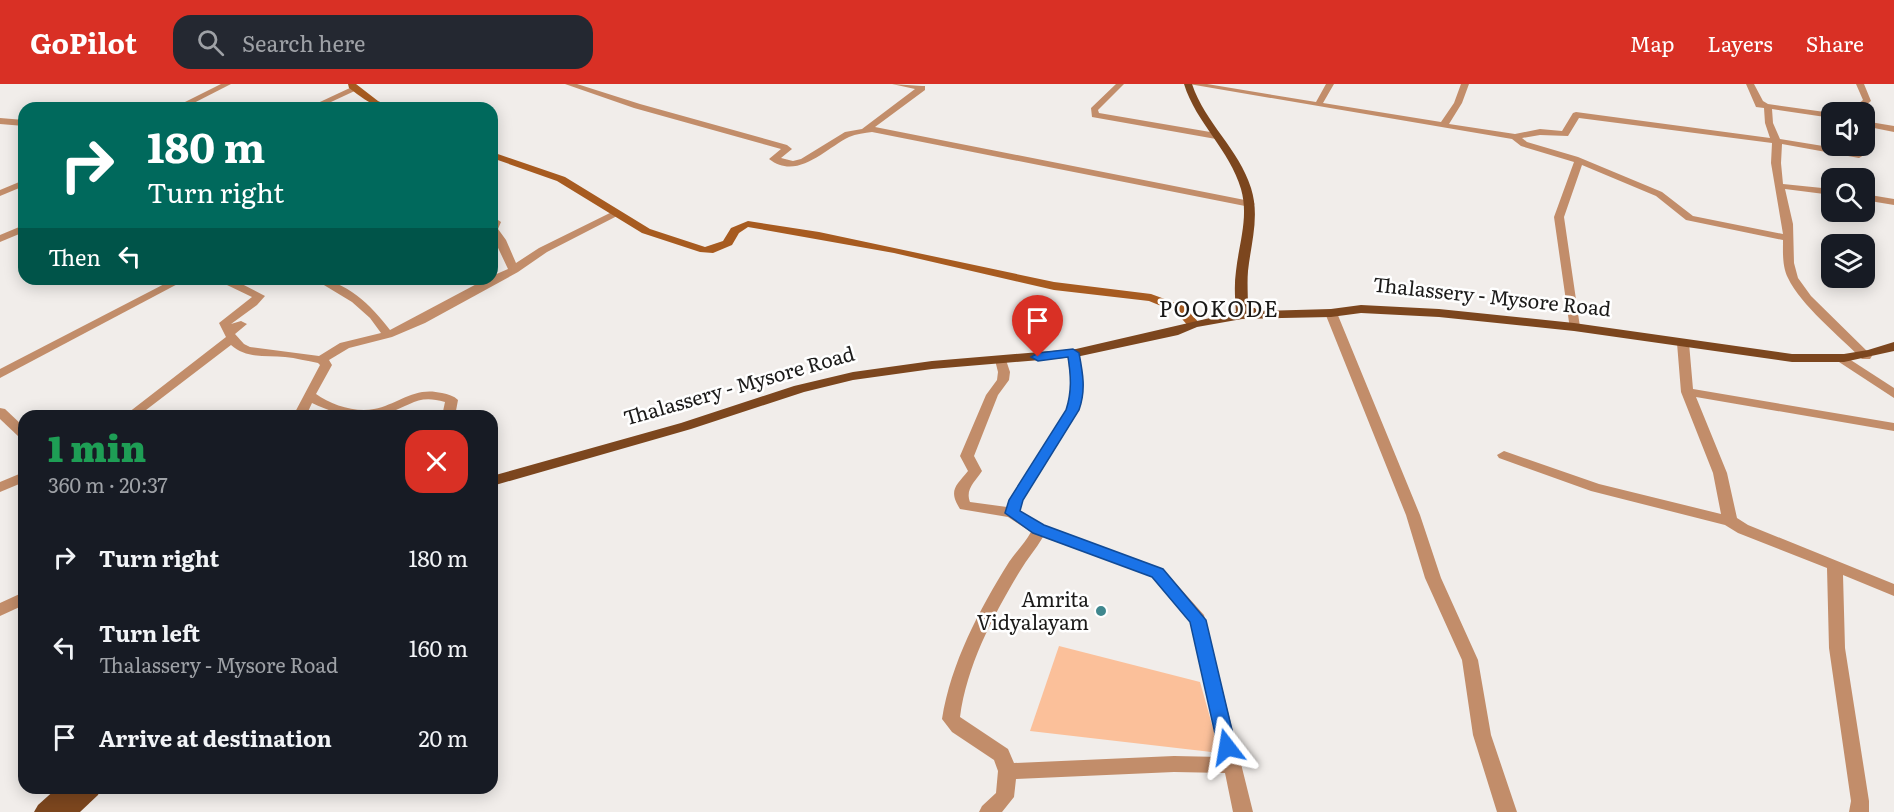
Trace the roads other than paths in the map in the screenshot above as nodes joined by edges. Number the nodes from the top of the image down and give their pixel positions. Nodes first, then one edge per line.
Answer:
1 (227, 84) edge
2 (569, 84) edge
3 (896, 84) edge
4 (1120, 84) edge
5 (1188, 84) edge
6 (1193, 84) edge
7 (1330, 84) edge
8 (1465, 84) edge
9 (1750, 84) edge
10 (1860, 84) edge
11 (354, 86) edge
12 (190, 102) edge
13 (323, 102) edge
14 (374, 102) edge
15 (1864, 102) edge
16 (1318, 105) junction
17 (1762, 106) junction
18 (1821, 114) edge
19 (0, 121) edge
20 (18, 122) edge
21 (1444, 125) junction
22 (1875, 125) edge
23 (1894, 129) edge
24 (865, 130) junction
25 (1216, 136) junction
26 (1515, 137) junction
27 (1777, 141) junction
28 (1821, 149) edge
29 (498, 157) edge
30 (1579, 162) junction
31 (18, 186) edge
32 (1779, 186) junction
33 (1821, 191) edge
34 (0, 193) edge
35 (1875, 199) edge
36 (1894, 202) edge
37 (1250, 204) junction
38 (616, 213) junction
39 (0, 227) edge
40 (18, 228) edge
41 (18, 231) edge
42 (1788, 238) junction
43 (0, 239) edge
44 (498, 239) edge
45 (514, 270) junction
46 (498, 277) edge
47 (171, 285) edge
48 (235, 285) edge
49 (330, 285) edge
50 (484, 285) edge
51 (1361, 309) junction
52 (1331, 313) junction
53 (1242, 315) junction
54 (241, 324) dead end
55 (1194, 324) junction
56 (1574, 327) junction
57 (388, 335) junction
58 (229, 336) junction
59 (1683, 343) junction
60 (1894, 346) edge
61 (1073, 353) junction
62 (1866, 356) junction
63 (1843, 359) junction
64 (322, 360) junction
65 (1001, 360) junction
66 (0, 374) edge
67 (1687, 392) junction
68 (1894, 394) edge
69 (309, 395) junction
70 (137, 410) edge
71 (302, 410) edge
72 (349, 410) edge
73 (379, 410) edge
74 (450, 410) edge
75 (0, 412) edge
76 (18, 428) edge
77 (1894, 428) edge
78 (1504, 455) dead end
79 (498, 469) edge
80 (498, 479) edge
81 (18, 480) edge
82 (0, 487) edge
83 (1012, 513) junction
84 (1730, 521) junction
85 (1038, 529) junction
86 (1834, 565) junction
87 (1894, 590) edge
88 (18, 601) edge
89 (0, 610) edge
90 (1231, 765) junction
91 (1007, 771) junction
92 (64, 794) edge
93 (85, 794) edge
94 (45, 812) edge
95 (66, 812) edge
96 (989, 812) edge
97 (1243, 812) edge
98 (1507, 812) edge
99 (1860, 812) edge

1 - 12 street
2 - 24 street
3 - 24 street
4 - 25 street
5 - 25 main road
6 - 16 street
7 - 16 street
8 - 21 street
9 - 17 street
10 - 15 street
11 - 13 street
11 - 14 street
16 - 21 street
17 - 18 street
17 - 27 street
19 - 20 street
21 - 26 street
22 - 23 street
24 - 37 street
25 - 37 main road
26 - 27 street
26 - 30 street
27 - 28 street
27 - 32 street
29 - 38 street
30 - 42 street
30 - 56 street
31 - 34 street
32 - 33 street
32 - 42 street
35 - 36 street
37 - 53 main road
38 - 45 street
38 - 55 street
39 - 40 street
41 - 43 street
42 - 62 street
44 - 45 street
45 - 46 street
47 - 66 street
48 - 58 street
49 - 57 street
50 - 57 street
51 - 52 main road, Thalassery - Mysore Road
51 - 53 main road
51 - 56 main road, Thalassery - Mysore Road
52 - 53 main road, Thalassery - Mysore Road
52 - 98 street
53 - 55 main road, Thalassery - Mysore Road
54 - 58 street
55 - 61 main road, Thalassery - Mysore Road
55 - 79 main road
56 - 59 main road, Thalassery - Mysore Road
57 - 64 street
58 - 64 street
58 - 70 street
59 - 63 main road, Thalassery - Mysore Road
59 - 67 street
60 - 62 main road, Thalassery - Mysore Road
61 - 65 main road, Thalassery - Mysore Road
61 - 83 street
62 - 63 main road, Thalassery - Mysore Road
63 - 68 street
64 - 69 street
65 - 80 main road, Thalassery - Mysore Road
65 - 83 street
67 - 77 street
67 - 84 street
69 - 71 street
69 - 72 street
73 - 74 street
75 - 76 street
78 - 84 street
81 - 82 street
83 - 85 street
84 - 86 street
85 - 90 street
85 - 91 street
86 - 87 street
86 - 99 street
88 - 89 street
90 - 91 street
90 - 97 street
91 - 96 street
92 - 94 main road
93 - 95 main road

